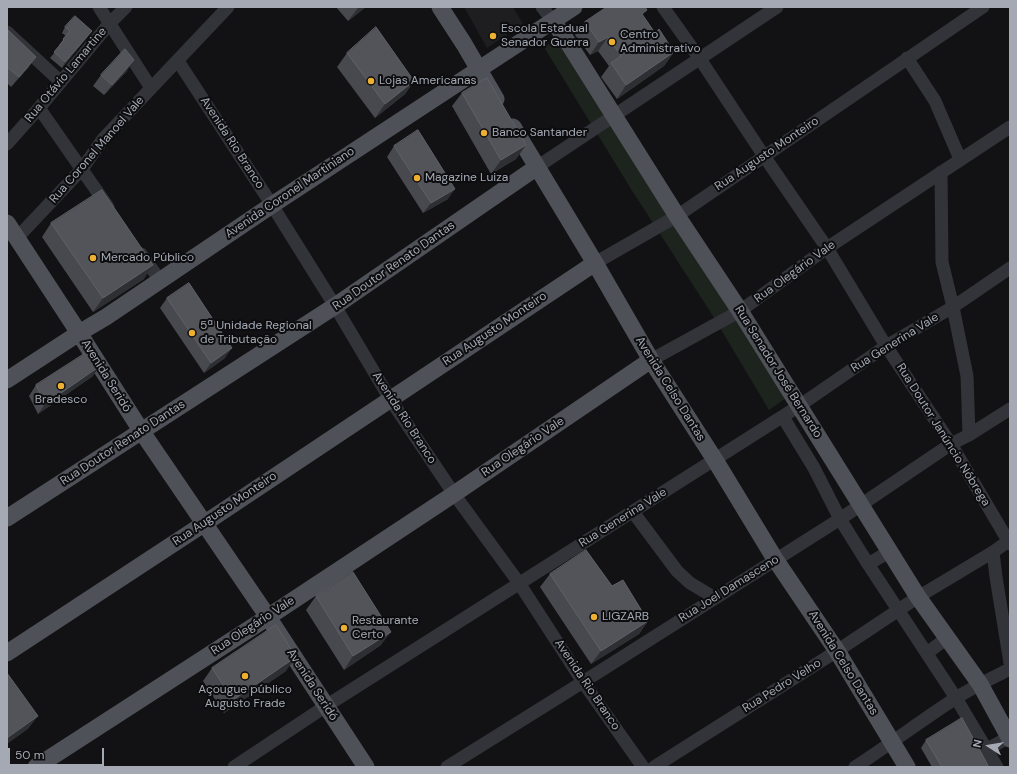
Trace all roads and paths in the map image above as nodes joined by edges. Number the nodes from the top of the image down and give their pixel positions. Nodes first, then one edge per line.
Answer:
1 (99, 7) edge
2 (126, 7) edge
3 (228, 7) edge
4 (440, 7) edge
5 (542, 7) edge
6 (574, 7) edge
7 (663, 7) edge
8 (777, 7) edge
9 (983, 7) edge
10 (553, 21) junction
11 (110, 23) junction
12 (7, 32) edge
13 (907, 58) junction
14 (700, 59) junction
15 (178, 61) junction
16 (478, 69) junction
17 (62, 82) junction
18 (151, 88) junction
19 (39, 108) junction
20 (613, 116) junction
21 (1010, 127) edge
22 (7, 144) edge
23 (764, 156) junction
24 (960, 159) junction
25 (537, 167) junction
26 (82, 169) junction
27 (941, 172) junction
28 (272, 205) junction
29 (677, 216) junction
30 (115, 218) edge
31 (7, 224) edge
32 (16, 239) junction
33 (133, 243) edge
34 (827, 248) junction
35 (595, 263) junction
36 (1010, 268) edge
37 (160, 280) junction
38 (335, 306) junction
39 (953, 307) junction
40 (740, 311) junction
41 (79, 333) junction
42 (886, 346) junction
43 (651, 360) junction
44 (7, 380) edge
45 (390, 399) junction
46 (799, 406) junction
47 (1010, 409) edge
48 (783, 417) junction
49 (142, 432) junction
50 (969, 435) junction
51 (951, 444) junction
52 (830, 458) junction
53 (715, 460) junction
54 (814, 468) junction
55 (454, 494) junction
56 (861, 505) junction
57 (633, 512) junction
58 (7, 518) edge
59 (840, 519) junction
60 (205, 523) junction
61 (1009, 541) edge
62 (889, 552) junction
63 (993, 552) junction
64 (775, 559) junction
65 (868, 564) junction
66 (519, 583) junction
67 (918, 597) junction
68 (715, 598) junction
69 (898, 611) junction
70 (268, 617) junction
71 (947, 638) junction
72 (837, 651) junction
73 (7, 653) edge
74 (927, 653) junction
75 (1010, 663) edge
76 (1010, 669) edge
77 (583, 682) junction
78 (980, 684) junction
79 (956, 698) junction
80 (326, 706) junction
81 (1009, 738) edge
82 (893, 743) junction
83 (986, 750) junction
84 (36, 767) edge
85 (234, 767) edge
86 (366, 767) edge
87 (446, 767) edge
88 (643, 767) edge
89 (654, 767) edge
90 (855, 767) edge
91 (907, 767) edge
92 (997, 767) edge

1 - 11 street
2 - 11 street, Rua Otávio Lamartine
3 - 15 street, Rua Coronel Manoel Vale
4 - 16 main road, Avenida Celso Dantas
5 - 10 street, Rua Senador José Bernardo
6 - 10 main road, Avenida Coronel Martiniano
7 - 14 street, Rua Doutor Janúncio Nóbrega
8 - 14 street, Rua Doutor Renato Dantas
9 - 13 street, Rua Augusto Monteiro
10 - 16 main road, Avenida Coronel Martiniano
10 - 20 main road, Rua Senador José Bernardo
11 - 17 street, Rua Otávio Lamartine
11 - 18 street
12 - 17 street
13 - 23 street, Rua Augusto Monteiro
13 - 24 street
14 - 20 street, Rua Doutor Renato Dantas
14 - 23 street, Rua Doutor Janúncio Nóbrega
15 - 18 street, Rua Coronel Manoel Vale
15 - 28 street, Avenida Rio Branco
16 - 25 main road, Avenida Celso Dantas
16 - 28 main road, Avenida Coronel Martiniano
17 - 19 street, Rua Otávio Lamartine
18 - 26 street, Rua Coronel Manoel Vale
19 - 22 street, Rua Otávio Lamartine
19 - 26 street
20 - 25 street, Rua Doutor Renato Dantas
20 - 29 main road, Rua Senador José Bernardo
21 - 24 street, Rua Olegário Vale
23 - 29 street, Rua Augusto Monteiro
23 - 34 street, Rua Doutor Janúncio Nóbrega
24 - 27 street, Rua Olegário Vale
25 - 35 main road, Avenida Celso Dantas
25 - 38 main road, Rua Doutor Renato Dantas
26 - 30 street
26 - 32 street, Rua Coronel Manoel Vale
27 - 34 street, Rua Olegário Vale
27 - 39 street
28 - 37 main road, Avenida Coronel Martiniano
28 - 38 street, Avenida Rio Branco
29 - 35 street, Rua Augusto Monteiro
29 - 40 main road, Rua Senador José Bernardo
31 - 32 main road, Avenida Seridó
32 - 41 main road, Avenida Seridó
33 - 37 street
34 - 40 street, Rua Olegário Vale
34 - 42 street, Rua Doutor Janúncio Nóbrega
35 - 43 main road, Avenida Celso Dantas
35 - 45 main road, Rua Augusto Monteiro
36 - 39 street, Rua Generina Vale
37 - 41 main road, Avenida Coronel Martiniano
38 - 45 street, Avenida Rio Branco
38 - 49 main road, Rua Doutor Renato Dantas
39 - 42 street, Rua Generina Vale
39 - 50 street
40 - 43 street, Rua Olegário Vale
40 - 46 main road, Rua Senador José Bernardo
41 - 44 main road, Avenida Coronel Martiniano
41 - 49 main road, Avenida Seridó
42 - 46 street, Rua Generina Vale
42 - 51 street, Rua Doutor Janúncio Nóbrega
43 - 53 main road, Avenida Celso Dantas
43 - 55 main road, Rua Olegário Vale
45 - 55 street, Avenida Rio Branco
45 - 60 main road, Rua Augusto Monteiro
46 - 48 street, Rua Generina Vale
46 - 52 main road, Rua Senador José Bernardo
47 - 50 street, Rua Joel Damasceno
48 - 53 street, Rua Generina Vale
48 - 54 street, Rua Senador José Bernardo
49 - 58 main road, Rua Doutor Renato Dantas
49 - 60 main road, Avenida Seridó
50 - 51 street, Rua Joel Damasceno
51 - 56 street, Rua Joel Damasceno
51 - 61 street, Rua Doutor Janúncio Nóbrega
52 - 54 street
52 - 56 main road, Rua Senador José Bernardo
53 - 57 street, Rua Generina Vale
53 - 64 main road, Avenida Celso Dantas
54 - 59 street, Rua Senador José Bernardo
55 - 66 street, Avenida Rio Branco
55 - 70 main road, Rua Olegário Vale
56 - 59 street, Rua Joel Damasceno
56 - 62 main road, Rua Senador José Bernardo
57 - 66 street, Rua Generina Vale
57 - 68 street
59 - 64 street, Rua Joel Damasceno
59 - 65 street, Rua Senador José Bernardo
60 - 70 main road, Avenida Seridó
60 - 73 main road, Rua Augusto Monteiro
61 - 63 street, Rua Pedro Velho
62 - 65 street
62 - 67 main road, Rua Senador José Bernardo
63 - 67 street, Rua Pedro Velho
63 - 75 street
64 - 68 street, Rua Joel Damasceno
64 - 72 main road, Avenida Celso Dantas
65 - 69 street, Rua Senador José Bernardo
66 - 77 street, Avenida Rio Branco
66 - 80 street, Rua Generina Vale
67 - 69 street, Rua Pedro Velho
67 - 71 main road, Rua Senador José Bernardo
68 - 77 street, Rua Joel Damasceno
69 - 72 street, Rua Pedro Velho
69 - 74 street, Rua Senador José Bernardo
70 - 80 main road, Avenida Seridó
70 - 84 main road, Rua Olegário Vale
71 - 74 street
71 - 78 main road, Rua Senador José Bernardo
72 - 82 main road, Avenida Celso Dantas
72 - 89 street, Rua Pedro Velho
74 - 79 street, Rua Senador José Bernardo
76 - 78 street
77 - 87 street, Rua Joel Damasceno
77 - 88 street, Avenida Rio Branco
78 - 79 street
78 - 81 main road, Rua Senador José Bernardo
79 - 82 street
79 - 83 street, Rua Senador José Bernardo
80 - 85 street, Rua Generina Vale
80 - 86 main road, Avenida Seridó
81 - 83 street
82 - 90 street
82 - 91 main road, Avenida Celso Dantas
83 - 92 street, Rua Senador José Bernardo

